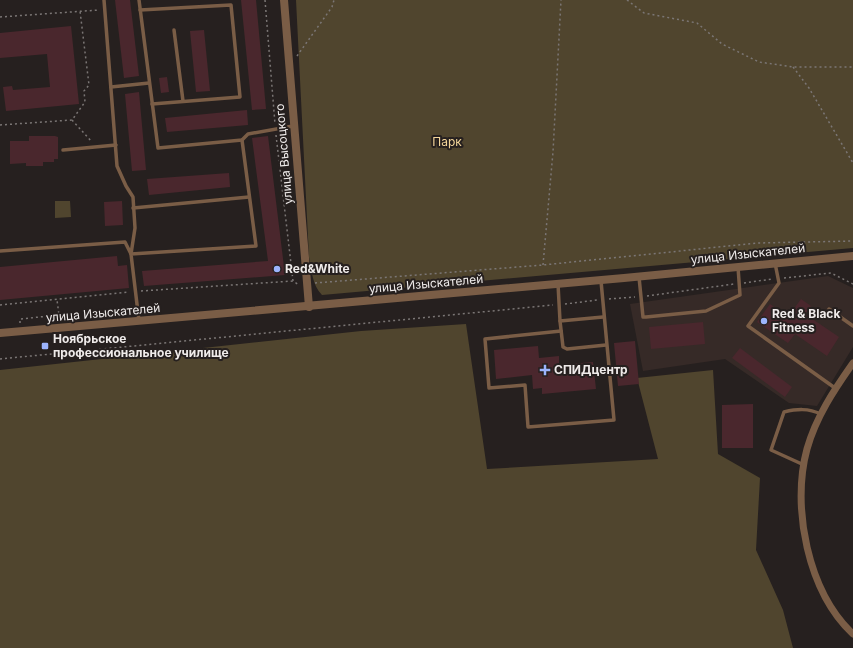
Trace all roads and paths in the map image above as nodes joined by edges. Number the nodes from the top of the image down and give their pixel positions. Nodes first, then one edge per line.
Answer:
1 (104, 0) edge
2 (139, 0) edge
3 (265, 0) edge
4 (284, 0) edge
5 (334, 0) edge
6 (561, 0) edge
7 (627, 0) edge
8 (105, 9) junction
9 (140, 10) junction
10 (80, 11) junction
11 (0, 17) edge
12 (174, 30) dead end
13 (296, 58) dead end
14 (853, 66) edge
15 (793, 67) junction
16 (149, 83) junction
17 (111, 87) junction
18 (183, 101) junction
19 (152, 104) junction
20 (72, 120) junction
21 (0, 125) edge
22 (293, 126) junction
23 (276, 129) junction
24 (242, 140) junction
25 (116, 145) junction
26 (97, 147) junction
27 (63, 150) dead end
28 (853, 163) edge
29 (249, 197) junction
30 (133, 208) junction
31 (853, 241) edge
32 (0, 251) edge
33 (131, 254) junction
34 (850, 257) edge
35 (775, 263) junction
36 (543, 265) junction
37 (738, 267) junction
38 (639, 277) junction
39 (777, 279) junction
40 (292, 280) junction
41 (601, 280) junction
42 (558, 284) junction
43 (739, 284) junction
44 (853, 284) edge
45 (307, 285) junction
46 (135, 291) junction
47 (640, 296) junction
48 (57, 300) junction
49 (602, 300) junction
50 (559, 304) junction
51 (0, 305) edge
52 (309, 307) junction
53 (829, 309) dead end
54 (603, 317) junction
55 (139, 321) junction
56 (560, 321) junction
57 (853, 326) edge
58 (560, 331) junction
59 (21, 332) junction
60 (0, 333) edge
61 (606, 345) junction
62 (0, 359) edge
63 (853, 363) edge
64 (835, 388) junction
65 (821, 414) junction
66 (804, 465) junction
67 (853, 634) edge

1 - 8 lane
2 - 9 lane
3 - 23 path
4 - 22 street, улица Высоцкого
5 - 13 path
6 - 36 path
7 - 15 path
8 - 10 path
8 - 17 lane
9 - 16 lane
9 - 18 lane
10 - 11 path
10 - 20 path
12 - 18 lane
14 - 15 path
15 - 28 path
16 - 17 lane
16 - 19 lane
17 - 25 lane
18 - 19 lane
19 - 24 lane
20 - 21 path
20 - 26 path
22 - 23 lane
22 - 45 street, улица Высоцкого
23 - 24 lane
23 - 40 path
24 - 29 lane
25 - 26 lane
25 - 30 lane
26 - 27 lane
29 - 30 lane
29 - 33 lane
30 - 33 lane
31 - 36 path
32 - 33 lane
33 - 46 lane
34 - 35 street, улица Изыскателей
35 - 37 street, улица Изыскателей
35 - 39 lane
36 - 45 path
37 - 38 street, улица Изыскателей
37 - 43 lane
38 - 41 street, улица Изыскателей
38 - 47 lane
39 - 43 path
39 - 44 path
39 - 64 lane
40 - 45 path
40 - 46 path
41 - 42 street, улица Изыскателей
41 - 49 lane
42 - 50 lane
42 - 52 street, улица Изыскателей
43 - 47 path
43 - 47 lane
45 - 52 street, улица Высоцкого
46 - 48 path
46 - 55 lane
47 - 49 path
48 - 51 path
48 - 59 path
49 - 50 path
49 - 54 lane
50 - 56 lane
50 - 62 path
52 - 55 street, улица Изыскателей
53 - 57 lane
54 - 56 lane
54 - 61 lane
55 - 59 street, улица Изыскателей
56 - 58 lane
58 - 61 lane
58 - 61 lane
59 - 60 street, улица Изыскателей
63 - 64 street
64 - 65 street
65 - 66 street
65 - 66 lane
66 - 67 street

